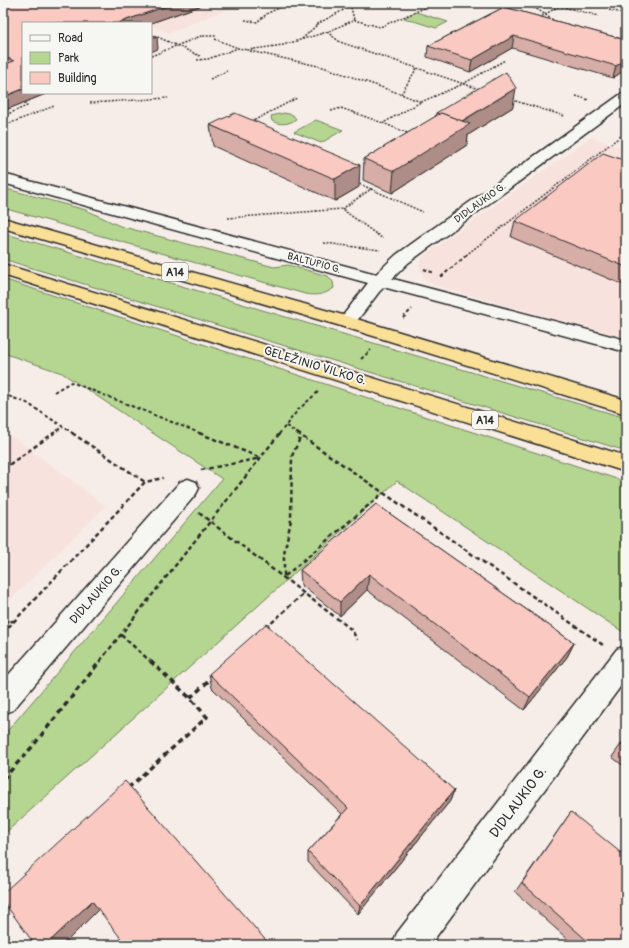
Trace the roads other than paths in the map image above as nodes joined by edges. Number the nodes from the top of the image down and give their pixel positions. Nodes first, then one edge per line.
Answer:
1 (626, 97) edge
2 (3, 178) edge
3 (3, 223) edge
4 (3, 269) edge
5 (378, 280) junction
6 (347, 322) junction
7 (626, 346) edge
8 (626, 407) edge
9 (626, 464) edge
10 (183, 493) road end
11 (625, 659) edge
12 (3, 701) edge
13 (409, 945) edge

1 - 5 street, DIDLAUKIO G.
2 - 5 street, BALTUPIO G.
3 - 6 highway, A14
4 - 9 highway, GELEŽINIO VILKO G. / A14
5 - 6 street, DIDLAUKIO G.
5 - 7 street, BALTUPIO G.
6 - 8 highway, A14
10 - 12 street, DIDLAUKIO G.
11 - 13 street, DIDLAUKIO G.

